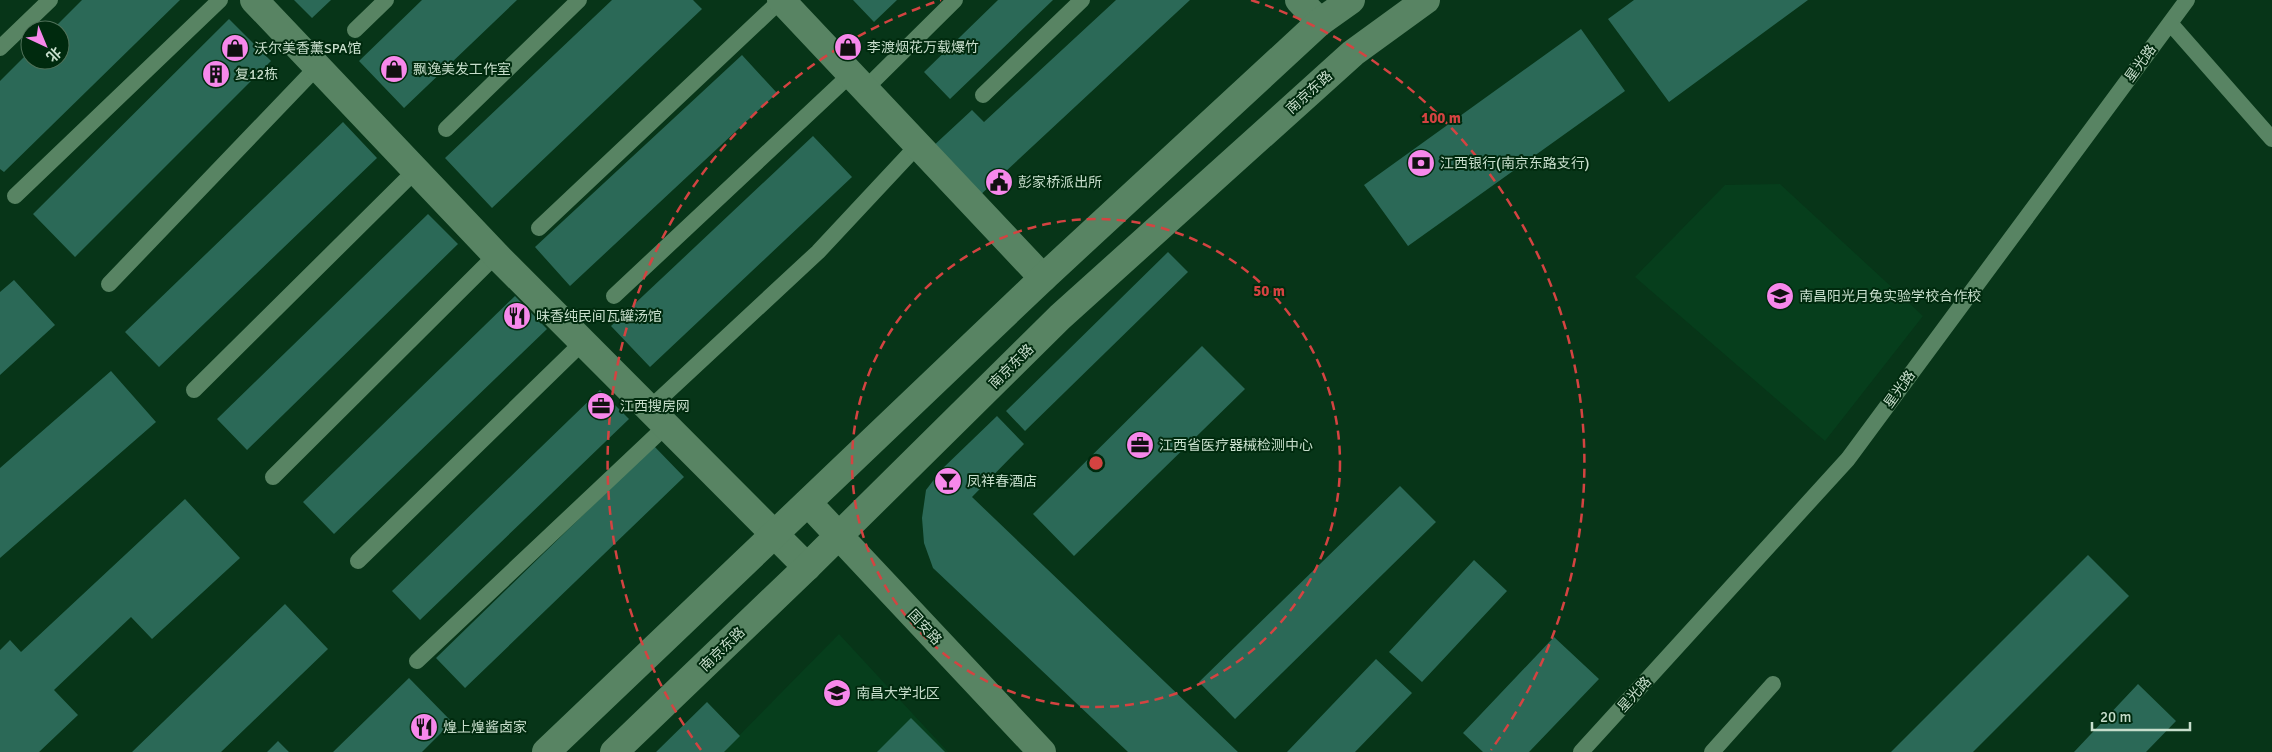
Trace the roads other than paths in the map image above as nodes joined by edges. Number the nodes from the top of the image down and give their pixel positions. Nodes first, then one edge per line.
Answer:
1 (50, 0) edge
2 (220, 0) edge
3 (254, 0) edge
4 (386, 0) edge
5 (579, 0) edge
6 (781, 0) edge
7 (955, 0) edge
8 (1082, 0) edge
9 (1299, 0) edge
10 (1351, 0) edge
11 (1426, 0) edge
12 (2187, 0) edge
13 (1320, 22) junction
14 (2170, 23) junction
15 (355, 30) dead end
16 (0, 48) edge
17 (316, 68) junction
18 (858, 81) junction
19 (983, 94) dead end
20 (446, 129) dead end
21 (2272, 139) edge
22 (918, 145) junction
23 (416, 170) junction
24 (15, 196) dead end
25 (539, 228) dead end
26 (496, 256) junction
27 (1043, 278) junction
28 (109, 284) dead end
29 (614, 296) dead end
30 (583, 342) junction
31 (194, 390) dead end
32 (658, 417) junction
33 (273, 477) dead end
34 (808, 503) junction
35 (775, 535) junction
36 (839, 535) junction
37 (358, 560) dead end
38 (807, 568) junction
39 (418, 661) dead end
40 (1773, 684) dead end
41 (546, 752) edge
42 (614, 752) edge
43 (1042, 752) edge
44 (1581, 752) edge
45 (1712, 752) edge

1 - 16 lane
2 - 24 lane
3 - 17 main road
4 - 15 lane
5 - 20 lane
6 - 18 main road
6 - 25 lane
7 - 18 lane
8 - 19 lane
9 - 13 main road
10 - 13 main road
11 - 36 main road, 南京东路
12 - 14 lane, 星光路
13 - 27 main road
14 - 21 lane
14 - 44 lane, 星光路
17 - 23 main road
17 - 28 lane
18 - 22 main road
18 - 29 lane
22 - 27 main road
22 - 32 lane
23 - 26 main road
23 - 31 lane
26 - 30 main road
26 - 33 lane
27 - 34 main road
30 - 32 main road
30 - 37 lane
32 - 35 main road
32 - 39 lane
34 - 35 main road
34 - 36 main road, 国安路
35 - 38 main road
35 - 41 main road
36 - 38 main road, 南京东路
36 - 43 main road, 国安路
38 - 42 main road, 南京东路
40 - 45 lane

